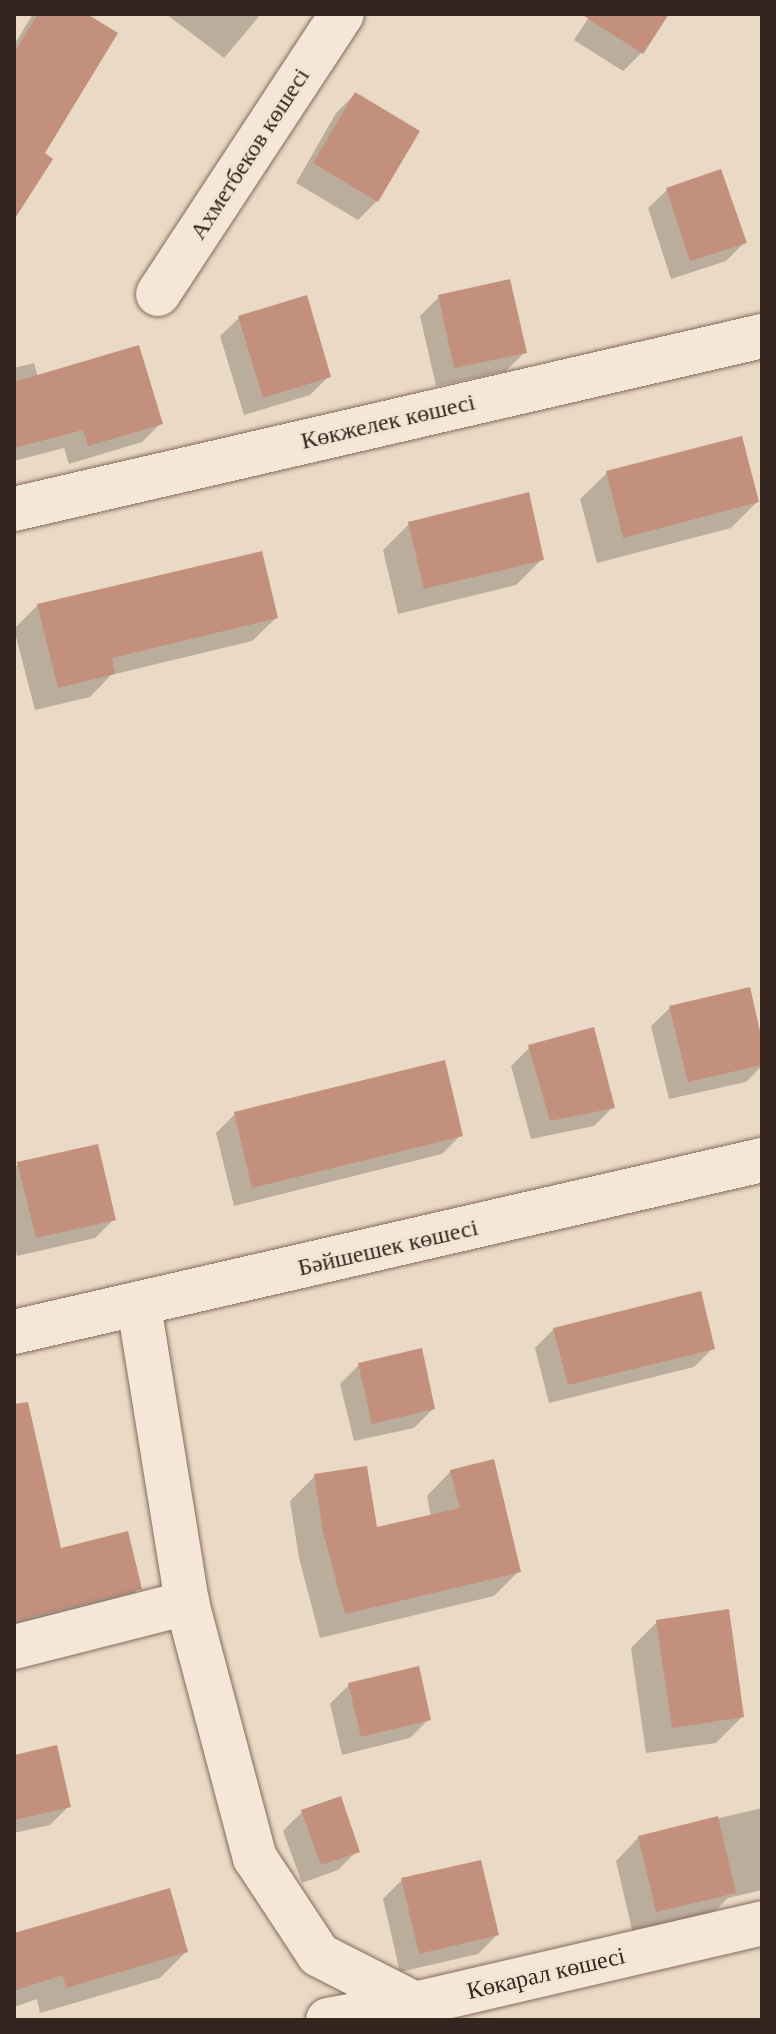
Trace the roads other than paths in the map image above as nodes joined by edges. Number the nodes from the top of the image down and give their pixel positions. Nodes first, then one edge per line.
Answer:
1 (342, 14) edge
2 (158, 294) dead end
3 (762, 336) edge
4 (14, 509) edge
5 (762, 1160) edge
6 (139, 1306) junction
7 (14, 1332) edge
8 (187, 1603) junction
9 (14, 1647) edge
10 (762, 1923) edge
11 (415, 2004) junction
12 (328, 2020) edge

1 - 2 street, Ахметбеков көшесі
3 - 4 street, Көкжелек көшесі
5 - 6 street, Бәйшешек көшесі
6 - 7 street, Бәйшешек көшесі
6 - 8 street
8 - 9 street
8 - 11 street
10 - 11 street, Көкарал көшесі
11 - 12 street, Көкарал көшесі

